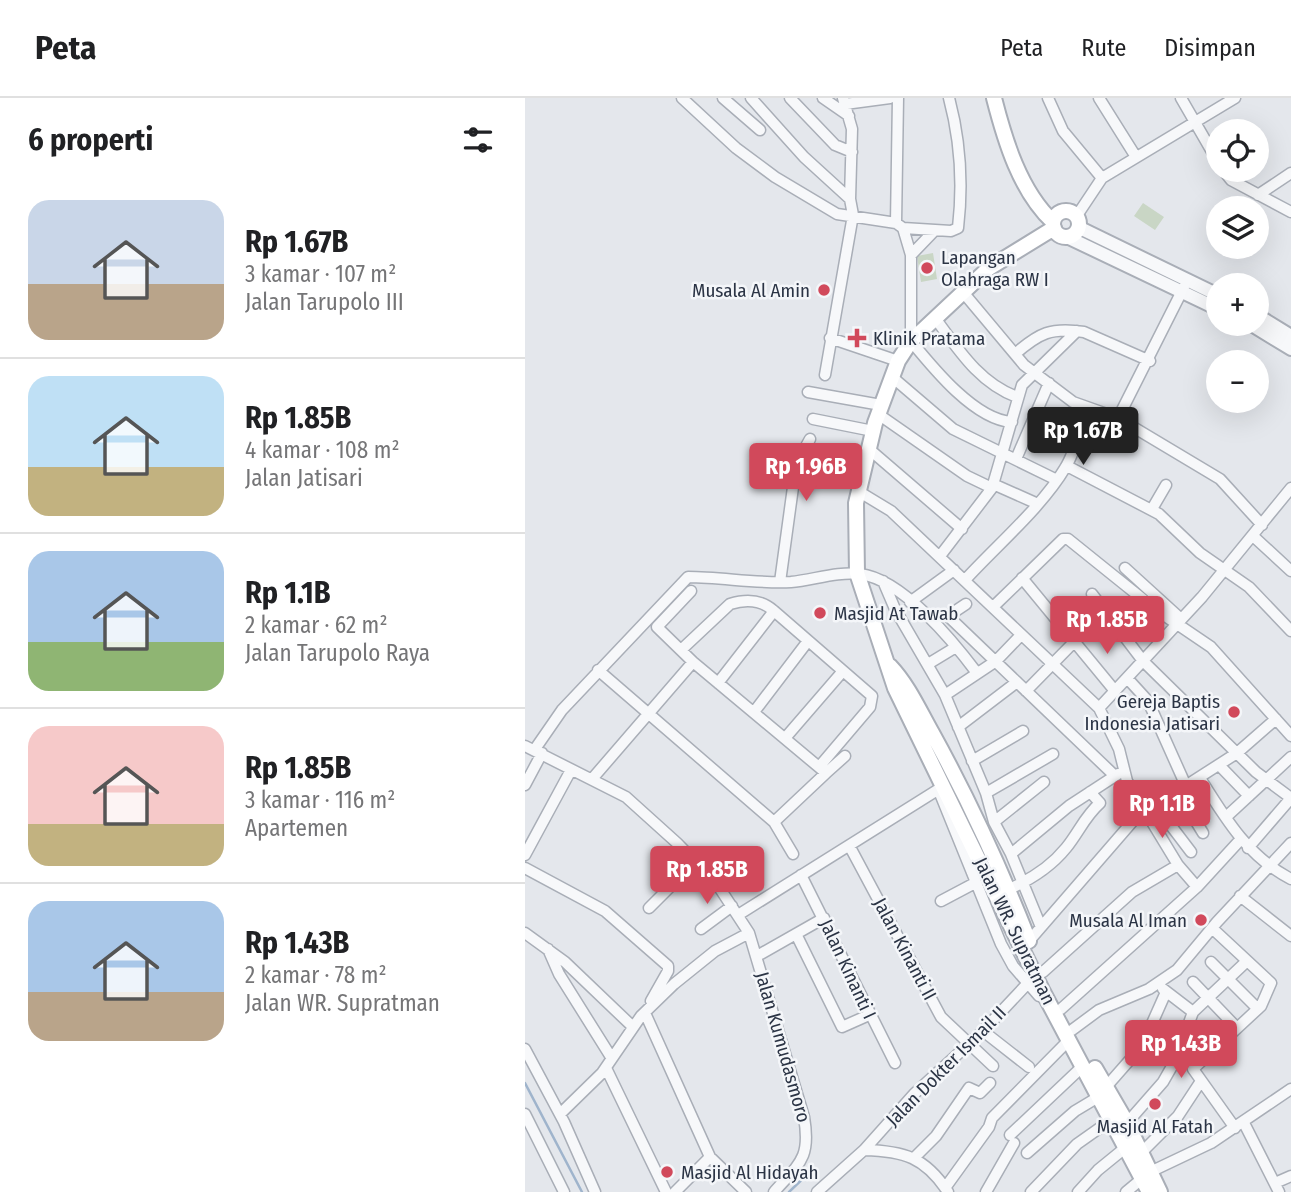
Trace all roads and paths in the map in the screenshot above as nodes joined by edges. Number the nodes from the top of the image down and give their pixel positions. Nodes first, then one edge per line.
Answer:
1 (682, 98) edge
2 (723, 98) edge
3 (751, 98) edge
4 (790, 98) edge
5 (823, 98) edge
6 (890, 98) edge
7 (898, 98) edge
8 (949, 98) edge
9 (994, 98) edge
10 (1048, 98) edge
11 (1098, 98) edge
12 (1181, 98) edge
13 (1235, 98) edge
14 (844, 101) edge
15 (849, 116) junction
16 (1192, 122) junction
17 (760, 130) dead end
18 (1206, 144) edge
19 (852, 152) junction
20 (1136, 157) junction
21 (1291, 173) edge
22 (1102, 178) junction
23 (1235, 182) edge
24 (1258, 195) junction
25 (850, 199) junction
26 (1291, 212) edge
27 (853, 215) junction
28 (1053, 225) junction
29 (899, 226) junction
30 (1074, 227) junction
31 (935, 230) junction
32 (911, 255) junction
33 (1184, 286) junction
34 (962, 291) junction
35 (1206, 292) edge
36 (1206, 301) edge
37 (935, 318) junction
38 (1077, 331) junction
39 (1282, 334) edge
40 (830, 338) junction
41 (911, 341) junction
42 (1291, 349) edge
43 (1015, 354) junction
44 (1150, 360) junction
45 (898, 361) junction
46 (1035, 373) junction
47 (825, 375) dead end
48 (891, 376) junction
49 (1049, 383) junction
50 (815, 397) dead end
51 (1017, 397) junction
52 (1088, 408) junction
53 (879, 410) junction
54 (1118, 418) junction
55 (813, 419) dead end
56 (1012, 422) junction
57 (873, 431) junction
58 (810, 439) dead end
59 (869, 449) junction
60 (804, 450) junction
61 (1004, 453) junction
62 (1016, 459) junction
63 (1067, 466) junction
64 (1057, 480) junction
65 (860, 485) junction
66 (1166, 485) dead end
67 (993, 486) junction
68 (1289, 495) edge
69 (1038, 504) junction
70 (1152, 509) junction
71 (1262, 525) junction
72 (962, 529) junction
73 (1253, 536) junction
74 (940, 556) junction
75 (1125, 568) dead end
76 (1226, 568) junction
77 (954, 570) junction
78 (1291, 571) edge
79 (857, 573) junction
80 (1022, 578) junction
81 (965, 580) junction
82 (883, 581) junction
83 (780, 582) junction
84 (691, 591) dead end
85 (1092, 594) dead end
86 (910, 602) junction
87 (965, 604) dead end
88 (993, 607) junction
89 (1103, 609) junction
90 (774, 611) junction
91 (647, 618) junction
92 (1179, 621) junction
93 (657, 627) junction
94 (1291, 631) edge
95 (1021, 635) junction
96 (1074, 637) junction
97 (808, 641) junction
98 (955, 647) junction
99 (681, 650) junction
100 (996, 661) junction
101 (692, 662) junction
102 (1143, 662) junction
103 (1052, 663) junction
104 (928, 664) junction
105 (890, 666) junction
106 (598, 670) junction
107 (843, 671) junction
108 (977, 673) junction
109 (1127, 678) junction
110 (718, 682) junction
111 (1017, 682) junction
112 (895, 688) junction
113 (1026, 691) junction
114 (1115, 691) junction
115 (945, 695) junction
116 (1099, 708) junction
117 (754, 712) junction
118 (647, 715) junction
119 (1276, 719) junction
120 (958, 727) junction
121 (1023, 731) dead end
122 (1291, 736) edge
123 (786, 737) junction
124 (534, 749) edge
125 (1237, 753) junction
126 (1053, 754) dead end
127 (845, 756) dead end
128 (1291, 757) edge
129 (972, 761) junction
130 (1219, 765) junction
131 (1124, 769) junction
132 (571, 770) junction
133 (823, 770) junction
134 (1115, 776) junction
135 (1200, 778) junction
136 (592, 779) junction
137 (1265, 779) junction
138 (1044, 782) dead end
139 (525, 785) edge
140 (939, 789) junction
141 (1182, 789) junction
142 (1090, 792) junction
143 (986, 793) junction
144 (1249, 796) junction
145 (1156, 806) junction
146 (1142, 813) junction
147 (1226, 817) junction
148 (774, 822) junction
149 (994, 822) junction
150 (1203, 834) dead end
151 (1241, 839) junction
152 (850, 847) junction
153 (1289, 847) edge
154 (1248, 848) junction
155 (1191, 852) dead end
156 (793, 854) dead end
157 (1011, 854) junction
158 (525, 855) edge
159 (694, 863) junction
160 (1178, 865) junction
161 (1267, 867) junction
162 (525, 869) edge
163 (801, 875) junction
164 (1291, 879) edge
165 (975, 883) junction
166 (1024, 885) junction
167 (1197, 887) junction
168 (1003, 892) junction
169 (1240, 896) junction
170 (941, 901) dead end
171 (649, 908) dead end
172 (735, 911) junction
173 (824, 918) junction
174 (1041, 927) junction
175 (701, 929) dead end
176 (1213, 929) junction
177 (525, 933) edge
178 (749, 933) junction
179 (796, 934) junction
180 (1291, 936) edge
181 (1029, 941) junction
182 (548, 949) junction
183 (757, 956) junction
184 (1247, 961) junction
185 (1211, 962) dead end
186 (1043, 972) junction
187 (1228, 979) junction
188 (1029, 982) junction
189 (1193, 982) dead end
190 (1159, 983) junction
191 (1166, 992) junction
192 (1208, 998) junction
193 (1260, 1007) junction
194 (647, 1010) junction
195 (1193, 1012) junction
196 (869, 1015) junction
197 (1059, 1015) junction
198 (633, 1027) junction
199 (1237, 1028) junction
200 (982, 1031) junction
201 (1071, 1035) junction
202 (968, 1045) junction
203 (525, 1049) edge
204 (611, 1057) junction
205 (895, 1063) dead end
206 (992, 1066) dead end
207 (1083, 1066) junction
208 (1029, 1067) dead end
209 (605, 1068) junction
210 (1201, 1081) junction
211 (990, 1083) dead end
212 (1291, 1089) edge
213 (1103, 1091) junction
214 (525, 1114) edge
215 (559, 1114) junction
216 (1111, 1120) junction
217 (1127, 1123) junction
218 (1240, 1125) junction
219 (1125, 1148) junction
220 (864, 1150) junction
221 (1027, 1153) dead end
222 (1141, 1153) junction
223 (710, 1157) junction
224 (915, 1157) junction
225 (1145, 1175) junction
226 (1291, 1176) edge
227 (1277, 1188) edge
228 (947, 1190) edge
229 (564, 1192) edge
230 (595, 1192) edge
231 (666, 1192) edge
232 (675, 1192) edge
233 (746, 1192) edge
234 (774, 1192) edge
235 (817, 1192) edge
236 (986, 1192) edge
237 (1031, 1192) edge
238 (1077, 1192) edge
239 (1126, 1192) edge
240 (1149, 1192) edge
241 (1160, 1192) edge

1 - 27 street
2 - 17 street
3 - 25 street
4 - 19 street
5 - 15 street
6 - 14 street
7 - 29 street
8 - 31 street
9 - 28 main road
10 - 22 street
11 - 20 street
12 - 16 street
13 - 16 street
14 - 15 street
15 - 19 street
16 - 18 street
16 - 20 street
19 - 25 street
20 - 22 street
21 - 24 street
22 - 30 street
23 - 24 street
24 - 26 street
25 - 27 street
27 - 29 street
27 - 40 street
28 - 30 main road
28 - 30 main road, Jalan WR. Supratman
28 - 34 main road, Jalan WR. Supratman
29 - 31 street
29 - 32 street
30 - 33 street
31 - 32 street
32 - 41 street
33 - 35 street
33 - 36 street
33 - 44 street
34 - 37 main road, Jalan WR. Supratman
34 - 43 street
37 - 41 main road, Jalan WR. Supratman
37 - 51 street
38 - 43 street
38 - 44 street
38 - 46 street
39 - 42 street
40 - 45 street
40 - 47 street
41 - 45 main road, Jalan WR. Supratman
41 - 56 street
43 - 46 street
44 - 54 street
45 - 48 main road, Jalan WR. Supratman
46 - 49 street
46 - 51 street
48 - 53 main road, Jalan WR. Supratman
48 - 61 street
49 - 52 street
49 - 62 street
50 - 53 street
51 - 56 street
52 - 54 street
52 - 63 street
53 - 57 main road, Jalan WR. Supratman
53 - 67 street
54 - 71 street
55 - 57 street
56 - 61 street
57 - 59 main road, Jalan WR. Supratman
58 - 60 street
59 - 65 main road, Jalan WR. Supratman
59 - 72 street
60 - 65 street
60 - 83 street
61 - 62 street
61 - 67 street
62 - 64 street
63 - 64 street
63 - 70 street
64 - 69 street
65 - 74 street
65 - 79 main road, Jalan WR. Supratman
66 - 70 street
67 - 69 street
67 - 72 street
68 - 71 street
69 - 81 street
70 - 76 street
71 - 73 street
72 - 74 street
73 - 76 street
73 - 78 street
74 - 77 street
75 - 92 street
76 - 92 street
76 - 94 street
77 - 81 street
77 - 86 street
79 - 82 street
79 - 83 street
79 - 105 main road, Jalan WR. Supratman
80 - 88 street
80 - 92 street
80 - 96 street
81 - 88 street
82 - 86 street
82 - 104 street
83 - 91 street
84 - 93 street
85 - 89 street
86 - 98 street
87 - 100 street
88 - 95 street
89 - 96 street
89 - 102 street
90 - 97 street
90 - 99 street
90 - 110 street
91 - 93 street
91 - 106 street
92 - 102 street
92 - 119 street
93 - 99 street
95 - 100 street
95 - 103 street
96 - 103 street
96 - 114 street
97 - 107 street
97 - 117 street
98 - 104 street
98 - 108 street
99 - 101 street
100 - 108 street
100 - 111 street
101 - 110 street
101 - 118 street
102 - 109 street
102 - 125 street
103 - 113 street
103 - 116 street
104 - 115 street
105 - 112 main road, Jalan WR. Supratman
105 - 168 main road, Jalan WR. Supratman
106 - 118 street
106 - 124 street
107 - 123 street
107 - 133 street
108 - 115 street
109 - 114 street
109 - 141 street
110 - 117 street
111 - 113 street
111 - 120 street
112 - 140 street
112 - 168 main road, Jalan WR. Supratman
113 - 134 street
114 - 116 street
115 - 120 street
116 - 131 street
117 - 123 street
118 - 136 street
118 - 148 street
119 - 122 street
119 - 125 street
120 - 129 street
121 - 129 street
123 - 133 street
124 - 132 street, Jalan Kumudasmoro
124 - 139 street
125 - 130 street
125 - 137 street
126 - 143 street
127 - 133 street
128 - 137 street
129 - 143 street
130 - 135 street
130 - 144 street
131 - 134 street
131 - 146 street
132 - 136 street, Jalan Kumudasmoro
132 - 158 street
133 - 148 street
134 - 142 street
135 - 141 street
135 - 147 street
136 - 159 street, Jalan Kumudasmoro
137 - 144 street
137 - 154 street
138 - 149 street
140 - 152 street
140 - 165 street
141 - 145 street
141 - 150 street
142 - 157 street
142 - 166 street
143 - 149 street
144 - 147 street
145 - 146 street
145 - 155 street
146 - 160 street
146 - 174 street
147 - 151 street
148 - 156 street
149 - 157 street
151 - 154 street
151 - 167 street
152 - 163 street
152 - 202 street, Jalan Kinanti II
153 - 161 street
154 - 161 street
157 - 166 street
159 - 171 street
159 - 172 street, Jalan Kumudasmoro
160 - 167 street
160 - 186 street
161 - 164 street
161 - 169 street
162 - 194 street
163 - 172 street
163 - 173 street, Jalan Kinanti I
165 - 170 street
165 - 188 street
166 - 168 street
166 - 174 street
167 - 197 street
168 - 181 main road, Jalan WR. Supratman
168 - 197 main road, Jalan WR. Supratman
169 - 176 street
169 - 180 street
172 - 175 street
172 - 178 street, Jalan Kumudasmoro
173 - 179 street
173 - 196 street, Jalan Kinanti I
174 - 181 street
176 - 184 street
176 - 190 street
177 - 182 street
178 - 183 street, Jalan Kumudasmoro
178 - 194 street
179 - 183 street
179 - 196 street
181 - 186 main road, Jalan WR. Supratman
182 - 198 street
182 - 204 street
183 - 234 street, Jalan Kumudasmoro
184 - 187 street
184 - 193 street
185 - 187 street
186 - 197 main road, Jalan WR. Supratman
187 - 192 street
187 - 193 street
188 - 197 street
188 - 200 street, Jalan Dokter Ismail II
189 - 192 street
190 - 191 street
190 - 201 street
191 - 195 street
191 - 213 street
192 - 195 street
192 - 199 street
193 - 199 street
194 - 198 street
194 - 223 street
195 - 217 street
196 - 205 street, Jalan Kinanti I
197 - 201 main road, Jalan WR. Supratman
198 - 204 street
199 - 210 street
200 - 202 street, Jalan Dokter Ismail II
200 - 208 street
201 - 207 main road, Jalan WR. Supratman
201 - 213 main road, Jalan WR. Supratman
201 - 228 street
202 - 206 street, Jalan Kinanti II
202 - 220 street, Jalan Dokter Ismail II
203 - 215 street
204 - 209 street
207 - 213 main road, Jalan WR. Supratman
207 - 236 street
209 - 215 street
209 - 231 street
210 - 218 street
210 - 222 street
211 - 224 street
212 - 218 street
213 - 216 main road, Jalan WR. Supratman
213 - 217 main road, Jalan WR. Supratman
213 - 221 street
214 - 229 street
215 - 230 street
216 - 219 main road, Jalan WR. Supratman
216 - 237 street
217 - 222 main road, Jalan WR. Supratman
218 - 225 street
218 - 227 street
219 - 225 main road, Jalan WR. Supratman
219 - 238 street
220 - 224 street
220 - 235 street, Jalan Dokter Ismail II
222 - 225 main road, Jalan WR. Supratman
223 - 232 street
223 - 233 street
224 - 228 street
225 - 239 street
225 - 240 main road, Jalan WR. Supratman
225 - 241 main road, Jalan WR. Supratman
226 - 227 street

